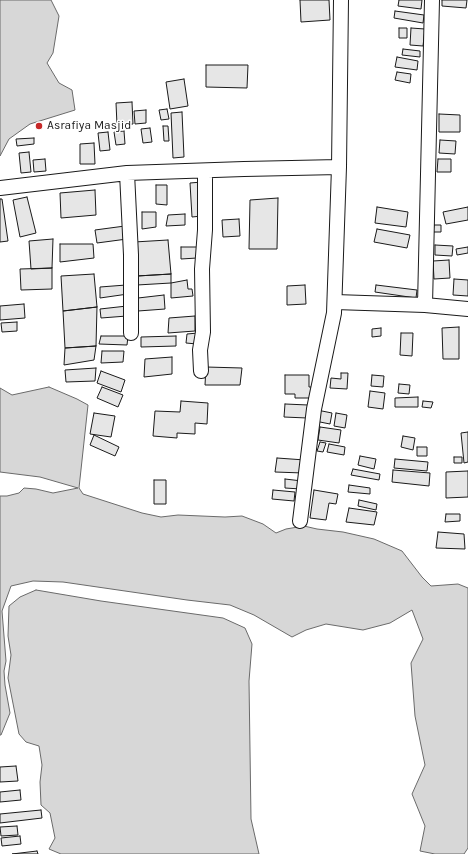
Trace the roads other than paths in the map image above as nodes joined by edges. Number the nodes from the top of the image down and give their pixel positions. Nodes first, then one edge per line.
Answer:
1 (341, 0) edge
2 (432, 0) edge
3 (339, 167) junction
4 (205, 171) junction
5 (127, 173) junction
6 (0, 188) edge
7 (335, 302) junction
8 (425, 305) junction
9 (468, 309) edge
10 (131, 333) dead end
11 (201, 371) dead end
12 (300, 521) dead end

1 - 3 street
2 - 8 street
3 - 4 street
3 - 7 street
4 - 5 street
4 - 11 street
5 - 6 street
5 - 10 street
7 - 8 street
7 - 12 street
8 - 9 street

